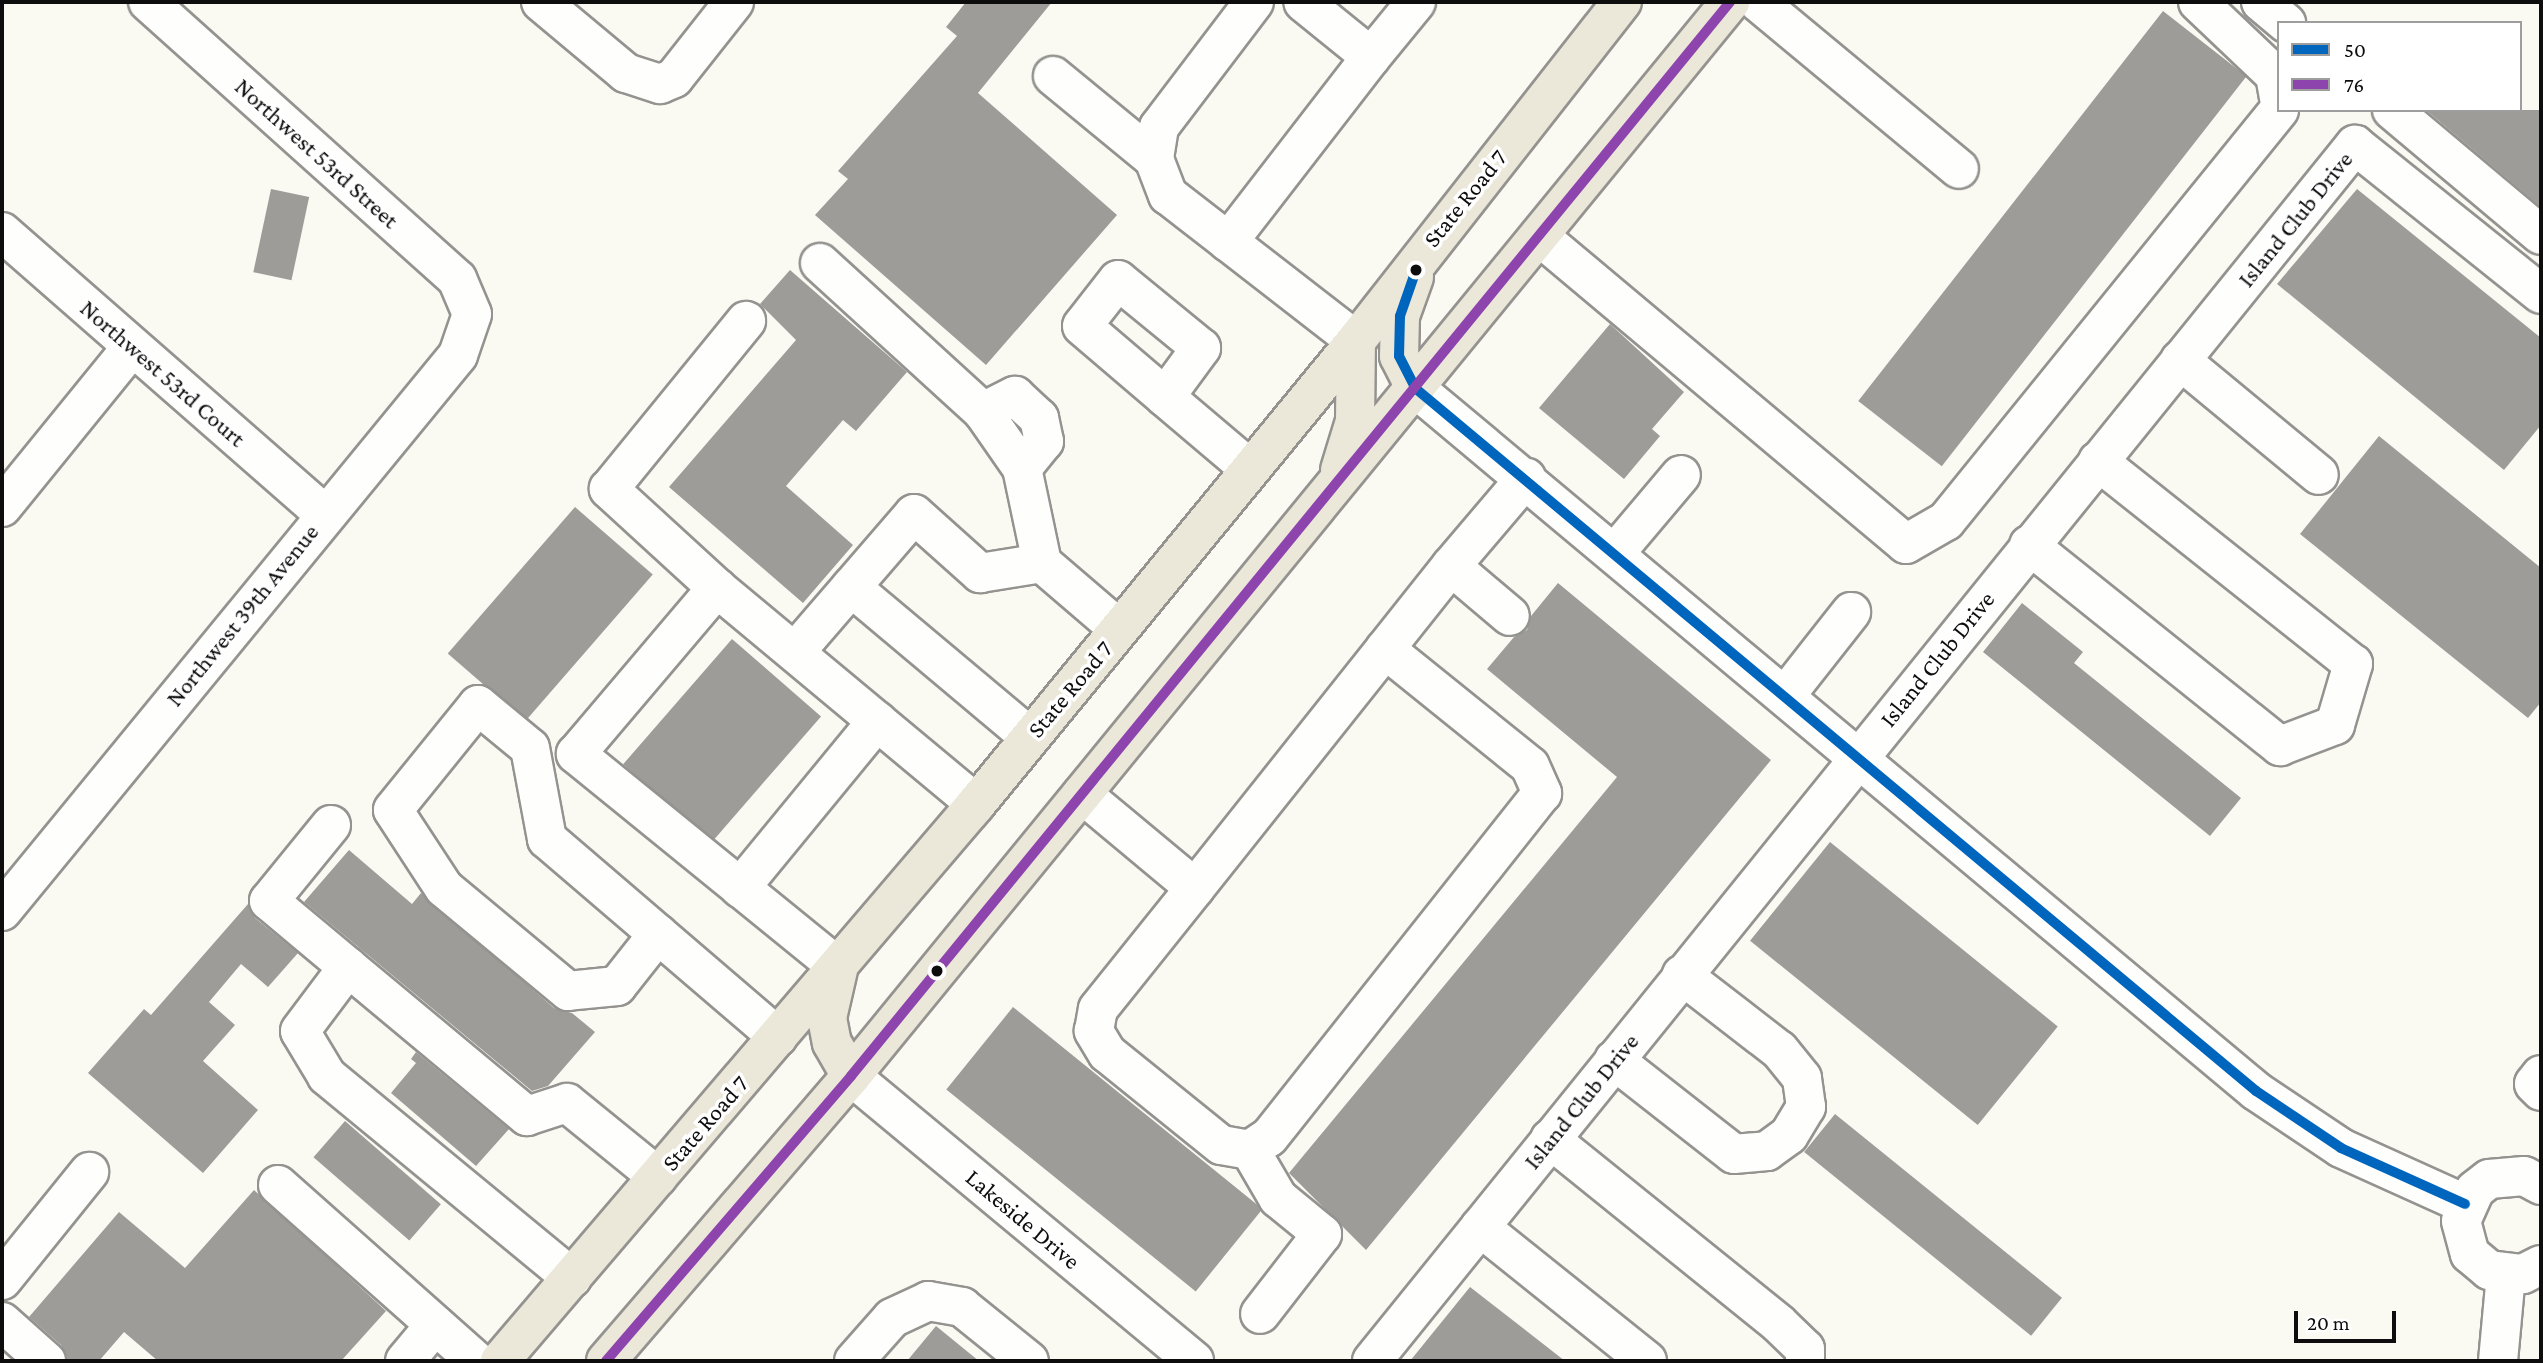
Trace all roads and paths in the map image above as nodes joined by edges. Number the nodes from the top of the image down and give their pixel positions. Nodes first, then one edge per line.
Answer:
1 (148, 2) edge
2 (541, 2) edge
3 (734, 2) edge
4 (1254, 2) edge
5 (1303, 2) edge
6 (1416, 2) edge
7 (1622, 2) edge
8 (1730, 2) edge
9 (1758, 2) edge
10 (2198, 2) edge
11 (2261, 2) edge
12 (2284, 21) edge
13 (1371, 57) junction
14 (1053, 76) dead end
15 (2277, 86) edge
16 (2277, 112) edge
17 (2394, 112) edge
18 (1154, 159) junction
19 (1959, 169) dead end
20 (2, 232) edge
21 (2541, 235) edge
22 (1539, 236) junction
23 (1228, 242) junction
24 (1422, 252) junction
25 (820, 263) dead end
26 (2541, 294) edge
27 (472, 314) joint
28 (746, 321) dead end
29 (1356, 341) junction
30 (132, 347) junction
31 (2180, 360) junction
32 (1415, 388) junction
33 (1165, 397) dead end
34 (2098, 461) junction
35 (1250, 469) junction
36 (1681, 475) dead end
37 (2319, 475) dead end
38 (1526, 478) junction
39 (1332, 491) junction
40 (2, 507) edge
41 (325, 514) junction
42 (2029, 545) junction
43 (1615, 553) junction
44 (1042, 563) junction
45 (1451, 566) junction
46 (851, 587) junction
47 (717, 588) junction
48 (1852, 612) dead end
49 (1510, 616) dead end
50 (1119, 629) junction
51 (1385, 649) junction
52 (794, 652) junction
53 (1785, 696) junction
54 (877, 721) junction
55 (1030, 737) junction
56 (1857, 757) junction
57 (1082, 794) junction
58 (976, 804) junction
59 (331, 825) dead end
60 (740, 888) junction
61 (1195, 888) junction
62 (2, 911) edge
63 (658, 934) junction
64 (348, 967) junction
65 (838, 967) junction
66 (1682, 975) junction
67 (778, 1037) junction
68 (1614, 1060) junction
69 (2541, 1075) edge
70 (851, 1076) junction
71 (2541, 1091) edge
72 (1550, 1139) junction
73 (1250, 1150) junction
74 (89, 1172) dead end
75 (658, 1177) junction
76 (278, 1185) dead end
77 (2541, 1185) edge
78 (2465, 1204) junction
79 (1480, 1227) junction
80 (2523, 1270) edge
81 (572, 1278) junction
82 (2, 1280) edge
83 (1259, 1314) dead end
84 (2, 1322) edge
85 (435, 1325) junction
86 (46, 1361) edge
87 (405, 1361) edge
88 (476, 1361) edge
89 (500, 1361) edge
90 (606, 1361) edge
91 (854, 1361) edge
92 (1029, 1361) edge
93 (1194, 1361) edge
94 (1372, 1361) edge
95 (1647, 1361) edge
96 (1805, 1361) edge
97 (2498, 1361) edge

1 - 27 street, Northwest 53rd Street
2 - 3 street
4 - 18 street
5 - 13 street
6 - 13 street
7 - 24 main road, State Road 7
8 - 22 main road
9 - 19 street
10 - 15 street
11 - 12 street
13 - 23 street
14 - 18 street
16 - 22 street
17 - 21 street
18 - 23 street
20 - 30 street, Northwest 53rd Court
22 - 32 main road
23 - 29 street
24 - 29 main road, State Road 7
24 - 32 main road
25 - 44 street
26 - 31 street, Island Club Drive
27 - 41 street, Northwest 39th Avenue
28 - 47 street
29 - 35 main road, State Road 7
29 - 39 main road
30 - 40 street
30 - 41 street, Northwest 53rd Court
31 - 34 street, Island Club Drive
31 - 37 street
32 - 38 street
32 - 39 main road
33 - 35 street
34 - 42 street, Island Club Drive
34 - 42 street
35 - 50 main road, State Road 7
36 - 43 street
38 - 43 street
38 - 45 street
39 - 57 main road
41 - 62 street, Northwest 39th Avenue
42 - 56 street, Island Club Drive
43 - 53 street
44 - 46 street
44 - 50 street
45 - 49 street
45 - 51 street
46 - 52 street
46 - 55 street
47 - 52 street
47 - 60 street
48 - 53 street
50 - 55 main road, State Road 7
51 - 61 street
51 - 73 street
52 - 54 street
53 - 56 street
54 - 58 street
54 - 60 street
55 - 58 main road, State Road 7
56 - 66 street, Island Club Drive
56 - 78 street
57 - 61 street
57 - 70 main road
58 - 65 main road, State Road 7
59 - 64 street
60 - 65 street
61 - 73 street
63 - 63 street
63 - 67 street
64 - 75 street
64 - 81 street
65 - 67 main road, State Road 7
65 - 70 main road
66 - 68 street, Island Club Drive
66 - 68 street
67 - 75 main road, State Road 7
68 - 72 street, Island Club Drive
69 - 71 street
70 - 90 main road
70 - 93 street, Lakeside Drive
72 - 79 street, Island Club Drive
72 - 96 street
73 - 83 street
74 - 82 street
75 - 81 main road, State Road 7
76 - 85 street
77 - 78 street
78 - 80 street
79 - 94 street, Island Club Drive
79 - 95 street
80 - 97 street
81 - 89 main road, State Road 7
84 - 86 street
85 - 87 street
85 - 88 street
91 - 92 street

